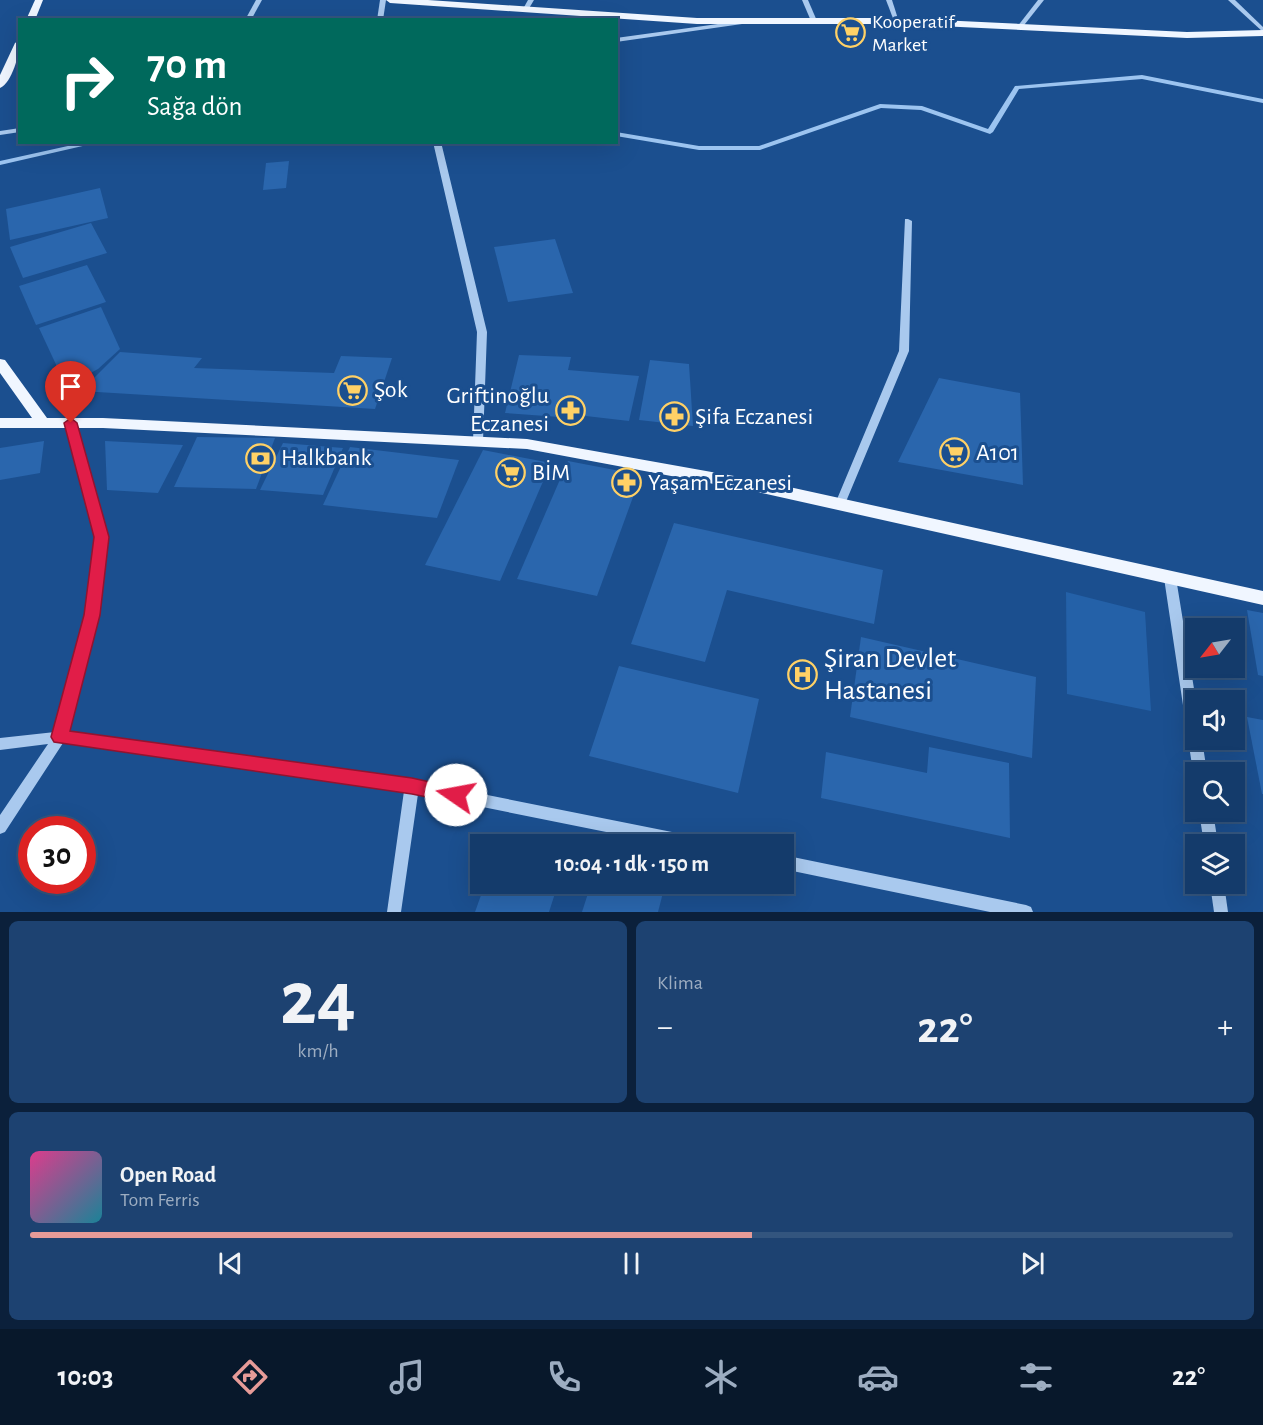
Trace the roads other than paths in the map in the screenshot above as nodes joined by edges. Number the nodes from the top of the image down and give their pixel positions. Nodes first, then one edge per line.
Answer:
1 (39, 0) edge
2 (259, 0) edge
3 (383, 0) edge
4 (390, 0) edge
5 (805, 0) edge
6 (889, 0) edge
7 (1041, 0) edge
8 (1231, 0) edge
9 (529, 4) edge
10 (31, 18) edge
11 (249, 18) edge
12 (380, 18) edge
13 (752, 21) junction
14 (814, 21) junction
15 (897, 21) junction
16 (1019, 28) junction
17 (1263, 31) edge
18 (618, 40) edge
19 (18, 47) edge
20 (0, 85) edge
21 (18, 130) edge
22 (0, 133) edge
23 (437, 144) edge
24 (908, 220) dead end
25 (0, 363) edge
26 (0, 423) edge
27 (43, 423) junction
28 (71, 423) junction
29 (478, 441) junction
30 (840, 504) junction
31 (1170, 578) junction
32 (1263, 598) edge
33 (60, 737) junction
34 (0, 744) edge
35 (1198, 762) edge
36 (412, 786) junction
37 (0, 827) edge
38 (648, 834) edge
39 (794, 864) edge
40 (1218, 894) edge
41 (393, 912) edge
42 (1022, 912) edge
43 (1221, 912) edge

1 - 10 main road
2 - 11 street
3 - 12 street
4 - 9 main road
5 - 14 street
6 - 15 street
7 - 16 street
8 - 17 street
9 - 13 main road
13 - 14 main road
13 - 18 street
14 - 15 main road
15 - 16 main road
16 - 17 main road
19 - 20 main road
21 - 22 street
23 - 29 street
24 - 30 street
25 - 27 main road
26 - 27 main road
27 - 28 main road
28 - 29 main road
28 - 33 street
29 - 30 main road
30 - 31 main road
31 - 32 main road
31 - 35 street
33 - 34 street
33 - 36 street
33 - 37 street
36 - 38 street
36 - 41 street
39 - 42 street
40 - 43 street

